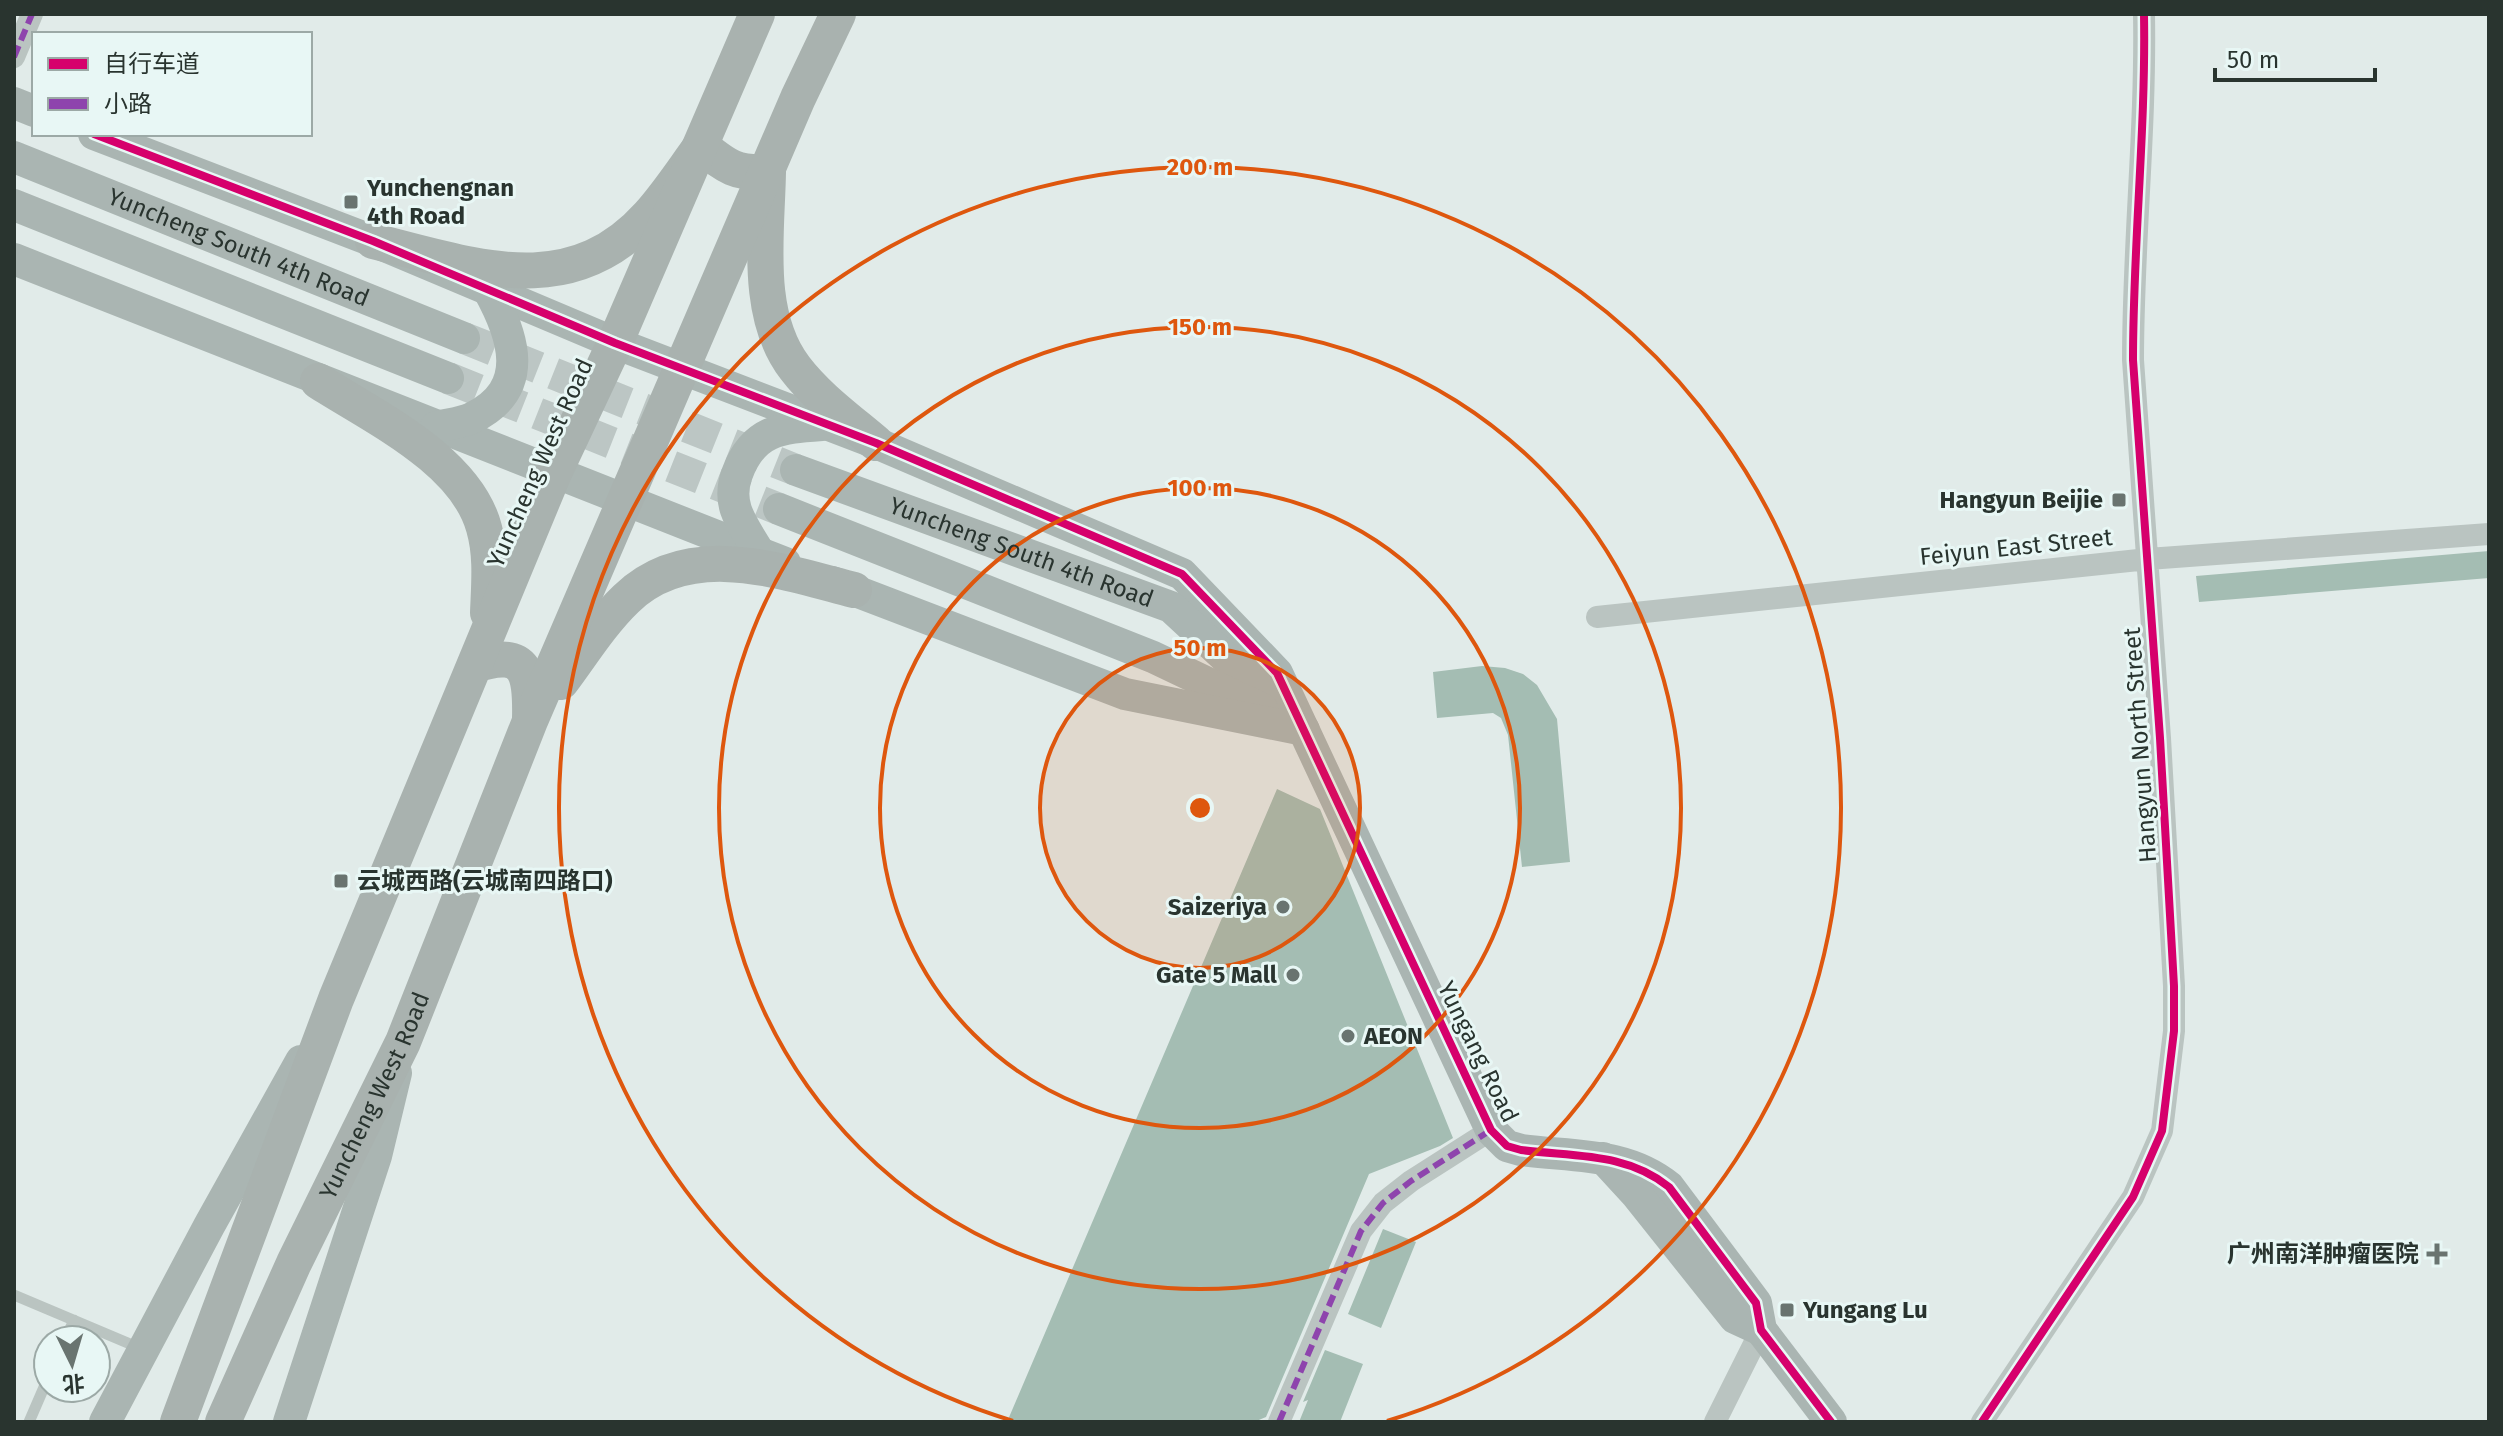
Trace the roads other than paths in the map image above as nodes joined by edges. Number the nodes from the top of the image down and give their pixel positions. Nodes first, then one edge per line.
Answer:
1 (32, 14) edge
2 (757, 14) edge
3 (838, 14) edge
4 (2144, 14) edge
5 (14, 57) edge
6 (99, 136) edge
7 (701, 146) junction
8 (14, 157) edge
9 (768, 172) junction
10 (14, 205) edge
11 (373, 241) junction
12 (14, 259) edge
13 (488, 289) junction
14 (464, 338) tunnel mouth
15 (615, 343) junction
16 (681, 369) junction
17 (448, 378) tunnel mouth
18 (318, 381) junction
19 (829, 425) junction
20 (436, 427) junction
21 (876, 443) junction
22 (796, 470) tunnel mouth
23 (554, 473) junction
24 (624, 500) junction
25 (779, 509) tunnel mouth
26 (2489, 534) edge
27 (760, 554) junction
28 (2148, 559) junction
29 (854, 590) junction
30 (1597, 617) dead end
31 (475, 665) junction
32 (530, 721) junction
33 (1304, 730) junction
34 (336, 999) junction
35 (403, 1042) junction
36 (1491, 1130) junction
37 (14, 1295) edge
38 (74, 1320) junction
39 (72, 1324) edge
40 (1761, 1330) junction
41 (143, 1349) junction
42 (105, 1422) edge
43 (178, 1422) edge
44 (223, 1422) edge
45 (289, 1422) edge
46 (1279, 1422) edge
47 (1715, 1422) edge
48 (1831, 1422) edge
49 (1982, 1422) edge

1 - 5 street
2 - 7 main road, Yuncheng West Road
3 - 9 main road, Yuncheng West Road
4 - 28 street, Hangyun North Street
6 - 11 street, Yungang Road
7 - 9 main road
7 - 11 main road
7 - 15 main road, Yuncheng West Road
8 - 14 street, Yuncheng South 4th Road
9 - 16 main road, Yuncheng West Road
9 - 21 main road
10 - 17 street, Yuncheng South 4th Road
11 - 13 street, Yungang Road
12 - 18 street
13 - 15 street, Yungang Road
13 - 20 street
15 - 16 street, Yungang Road
15 - 23 main road, Yuncheng West Road
16 - 19 street, Yungang Road
16 - 24 main road, Yuncheng West Road
18 - 20 street
18 - 31 main road
19 - 21 street, Yungang Road
19 - 27 street
20 - 23 street
21 - 33 street, Yungang Road
22 - 33 street, Yuncheng South 4th Road
23 - 24 street
23 - 31 main road, Yuncheng West Road
24 - 27 street
24 - 32 main road, Yuncheng West Road
25 - 33 street, Yuncheng South 4th Road
26 - 28 street, Feiyun East Street
27 - 29 street
28 - 30 street, Feiyun East Street
28 - 49 street, Hangyun North Street
29 - 32 main road
29 - 33 street
31 - 32 main road
31 - 34 main road, Yuncheng West Road
32 - 35 main road, Yuncheng West Road
33 - 36 street, Yungang Road
34 - 41 street
34 - 43 main road, Yuncheng West Road
35 - 44 main road, Yuncheng West Road
35 - 45 street
36 - 40 street, Yungang Road
36 - 46 street
37 - 38 lane
38 - 39 lane
38 - 41 lane
40 - 47 street
40 - 48 street, Yungang Road
41 - 42 street

